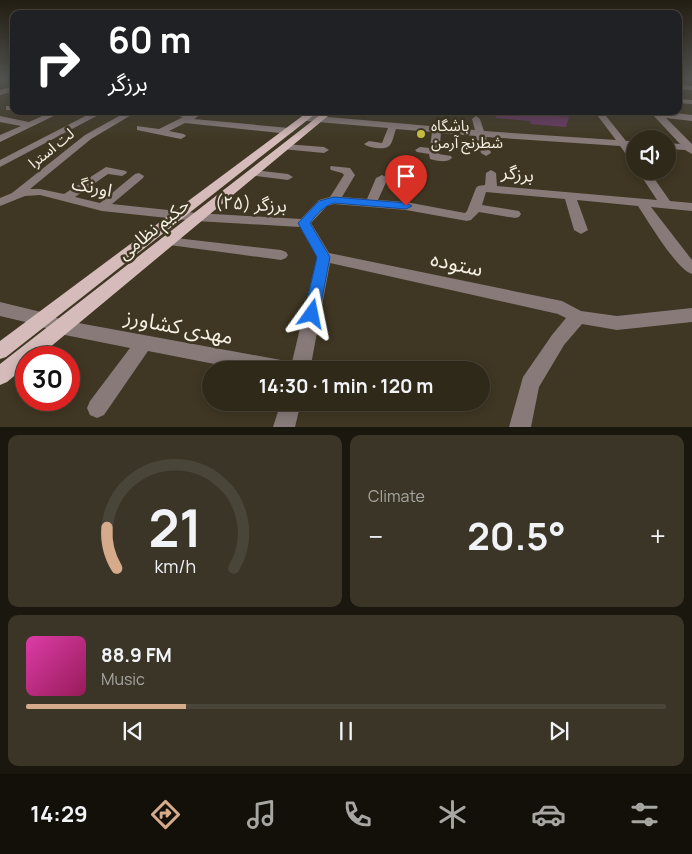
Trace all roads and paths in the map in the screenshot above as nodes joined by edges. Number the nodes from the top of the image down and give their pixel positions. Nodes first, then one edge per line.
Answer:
1 (57, 115) edge
2 (76, 115) edge
3 (94, 115) edge
4 (127, 115) edge
5 (175, 115) edge
6 (193, 115) edge
7 (318, 115) edge
8 (601, 115) edge
9 (658, 115) edge
10 (670, 115) edge
11 (90, 117) junction
12 (187, 118) junction
13 (692, 118) edge
14 (0, 119) edge
15 (476, 119) dead end
16 (30, 125) junction
17 (393, 126) junction
18 (140, 128) dead end
19 (611, 128) junction
20 (626, 128) dead end
21 (437, 130) junction
22 (290, 131) junction
23 (160, 132) junction
24 (481, 134) junction
25 (181, 136) dead end
26 (0, 139) edge
27 (626, 141) edge
28 (369, 144) dead end
29 (626, 144) edge
30 (285, 147) junction
31 (676, 147) edge
32 (691, 148) edge
33 (324, 150) dead end
34 (420, 150) dead end
35 (434, 151) junction
36 (486, 153) dead end
37 (447, 158) dead end
38 (0, 164) edge
39 (335, 168) dead end
40 (122, 173) dead end
41 (252, 173) junction
42 (491, 173) dead end
43 (139, 176) dead end
44 (288, 177) dead end
45 (382, 178) dead end
46 (649, 180) edge
47 (491, 188) junction
48 (15, 195) junction
49 (570, 197) junction
50 (65, 198) junction
51 (334, 200) junction
52 (0, 202) edge
53 (641, 202) junction
54 (370, 203) junction
55 (666, 205) junction
56 (102, 207) junction
57 (692, 207) edge
58 (475, 208) junction
59 (179, 214) junction
60 (515, 214) dead end
61 (196, 218) junction
62 (304, 223) junction
63 (581, 230) dead end
64 (167, 241) junction
65 (281, 254) dead end
66 (324, 257) junction
67 (692, 269) edge
68 (0, 309) edge
69 (692, 315) edge
70 (578, 317) junction
71 (41, 319) junction
72 (60, 327) junction
73 (144, 343) junction
74 (0, 351) edge
75 (241, 361) edge
76 (302, 361) edge
77 (0, 376) edge
78 (97, 408) dead end
79 (289, 411) edge
80 (285, 426) edge
81 (520, 426) edge

1 - 16 street
2 - 11 street
3 - 11 street
4 - 48 street, لت استرا
5 - 12 street
6 - 12 street
7 - 17 street
7 - 22 main road, حکیم نظامی
7 - 30 main road, حکیم نظامی
8 - 19 street
9 - 32 street
10 - 13 street
11 - 38 street
12 - 22 street
12 - 23 street
14 - 16 street
15 - 24 street
16 - 26 street
17 - 21 street
17 - 28 street
18 - 23 street
19 - 20 street
19 - 27 street
21 - 24 street
21 - 35 street
22 - 59 main road, حکیم نظامی
23 - 25 street
24 - 29 street
24 - 36 street
30 - 33 street
30 - 41 main road, حکیم نظامی
31 - 32 street
34 - 35 street
35 - 37 street
39 - 51 street
40 - 50 street
41 - 44 street
41 - 61 main road, حکیم نظامی
42 - 47 street
43 - 56 street
45 - 54 street
46 - 55 street
47 - 49 street, برزگر
47 - 58 street, برزگر
48 - 50 street, اورنگ
48 - 52 street, اورنگ
49 - 53 street, برزگر
49 - 63 street
50 - 56 street, اورنگ
51 - 54 street
51 - 62 street
53 - 55 street, برزگر
53 - 67 street
54 - 58 street
55 - 57 street, برزگر
56 - 59 street, اورنگ
58 - 60 street
59 - 61 street, اورنگ
59 - 71 main road, حکیم نظامی
61 - 62 street, برزگر (۲۵)
61 - 64 main road, حکیم نظامی
62 - 66 street
64 - 65 street
64 - 72 main road, حکیم نظامی
66 - 70 street, ستوده
66 - 76 street
68 - 71 street, مهدی کشاورز
69 - 70 street, ستوده
70 - 81 street
71 - 72 street, مهدی کشاورز
71 - 74 main road, حکیم نظامی
72 - 73 street, مهدی کشاورز
72 - 77 main road, حکیم نظامی
73 - 75 street, مهدی کشاورز
73 - 78 street
79 - 80 street

